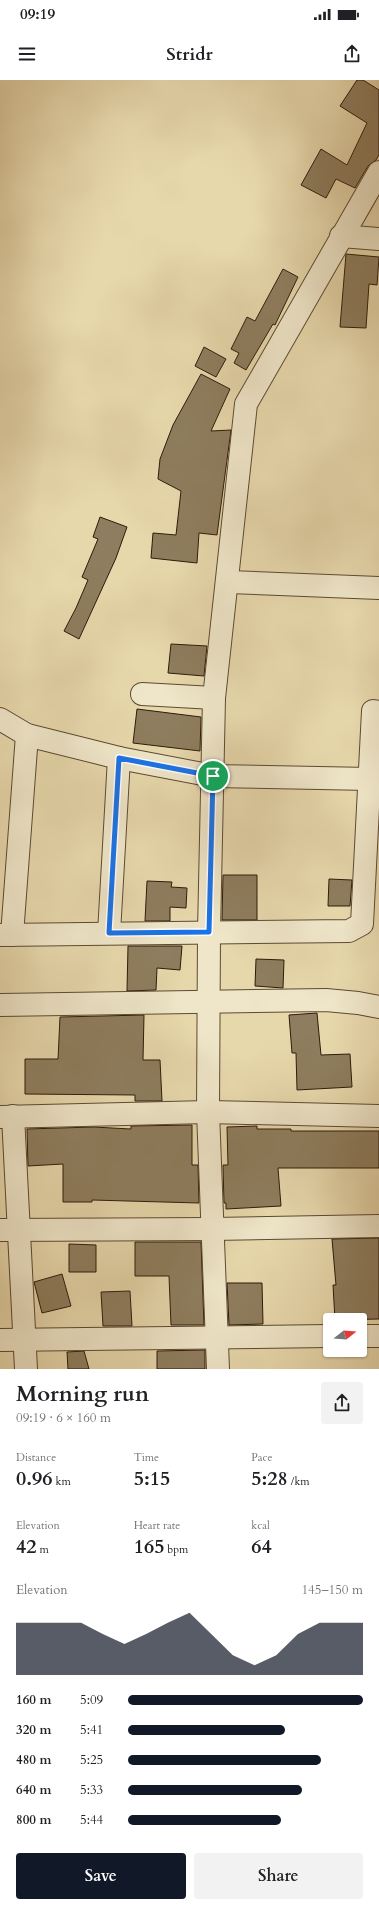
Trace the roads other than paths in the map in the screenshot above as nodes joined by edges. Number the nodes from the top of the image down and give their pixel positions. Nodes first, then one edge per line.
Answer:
1 (379, 172) edge
2 (341, 236) junction
3 (379, 239) edge
4 (228, 582) junction
5 (379, 588) edge
6 (142, 694) dead end
7 (214, 698) junction
8 (379, 712) edge
9 (0, 719) edge
10 (27, 735) junction
11 (119, 758) junction
12 (213, 776) junction
13 (370, 779) junction
14 (209, 932) junction
15 (109, 933) junction
16 (6, 935) edge
17 (209, 1003) junction
18 (0, 1005) edge
19 (379, 1007) edge
20 (208, 1112) junction
21 (7, 1116) edge
22 (379, 1116) edge
23 (379, 1226) edge
24 (213, 1229) junction
25 (9, 1230) edge
26 (323, 1336) edge
27 (367, 1336) edge
28 (379, 1336) edge
29 (217, 1338) junction
30 (24, 1339) junction
31 (0, 1340) edge
32 (26, 1369) edge
33 (218, 1369) edge

1 - 2 street
2 - 3 street
2 - 4 street
4 - 5 street
4 - 7 street
6 - 7 street
7 - 12 street
8 - 13 street
9 - 10 street
10 - 11 street
10 - 16 street
11 - 12 street
11 - 15 street
12 - 13 street
12 - 14 street
13 - 14 street
14 - 15 street
14 - 17 street
15 - 16 street
17 - 18 street
17 - 19 street
17 - 20 street
20 - 21 street
20 - 22 street
20 - 24 street
21 - 25 street
23 - 24 street
24 - 25 street
24 - 29 street
25 - 30 street
26 - 29 street
27 - 28 street
29 - 30 street
29 - 33 street
30 - 31 street
30 - 32 street

